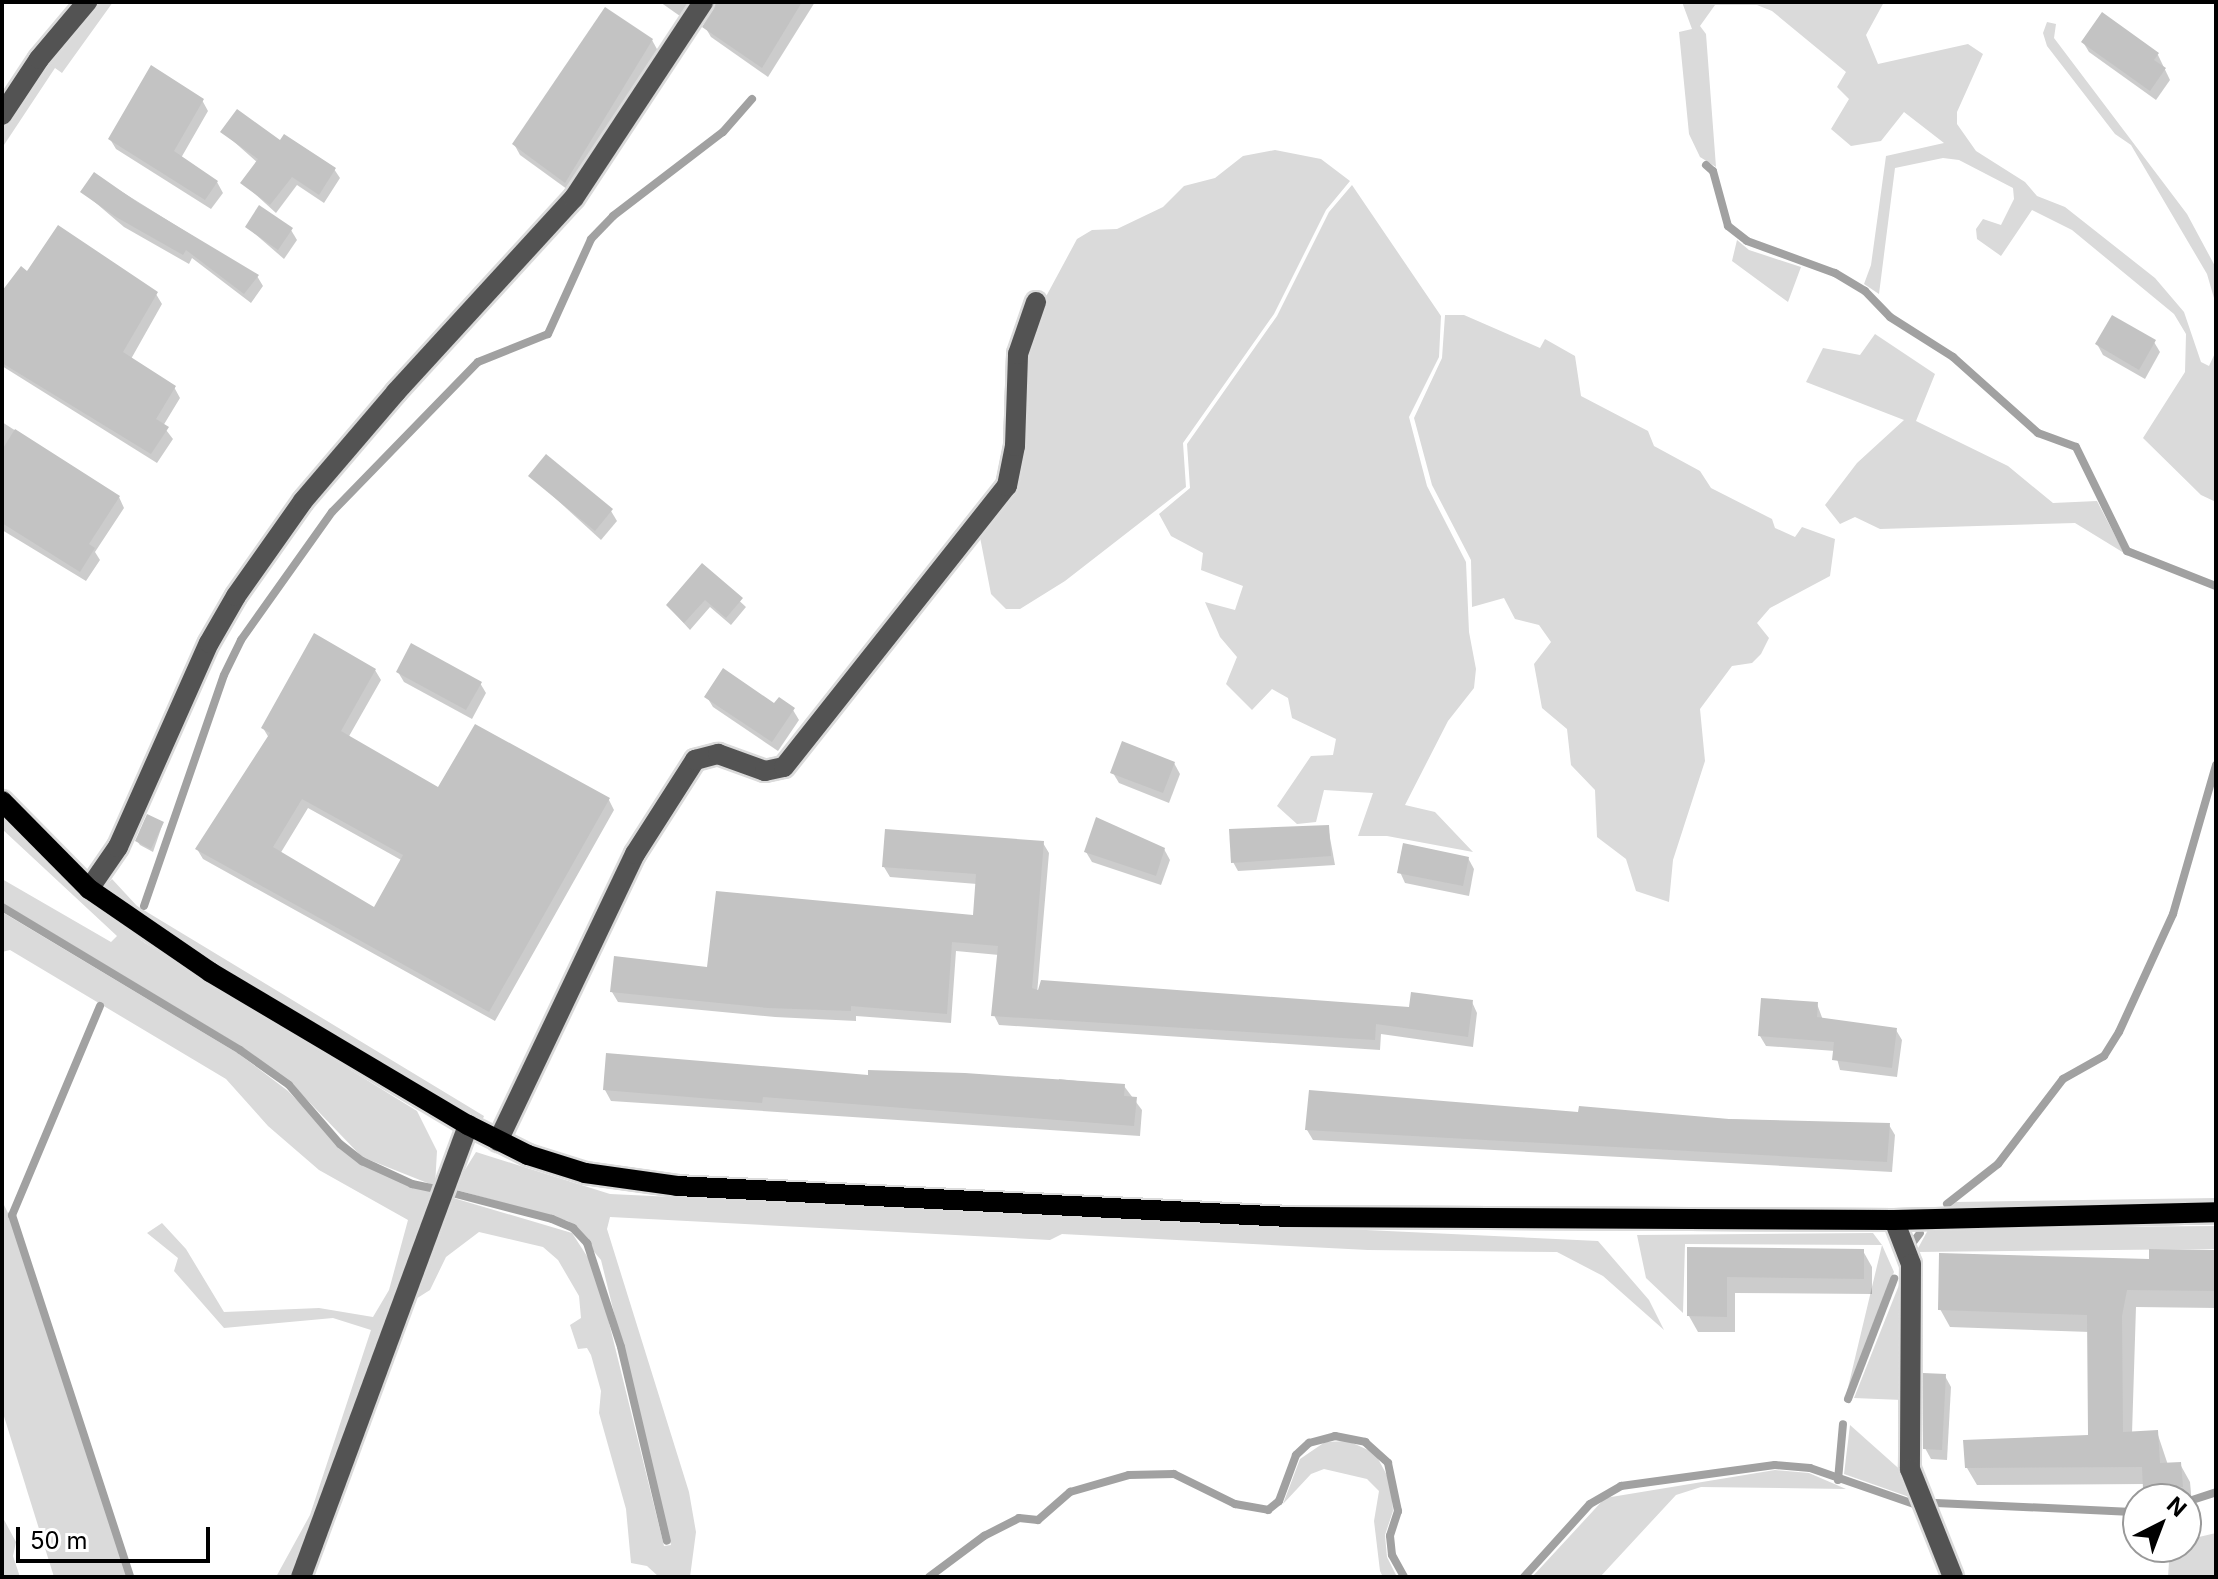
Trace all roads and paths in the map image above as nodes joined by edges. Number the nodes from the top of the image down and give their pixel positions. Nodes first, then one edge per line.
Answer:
1 (87, 2) edge
2 (703, 2) edge
3 (2, 115) edge
4 (1036, 302) dead end
5 (2, 801) edge
6 (89, 889) junction
7 (468, 1125) junction
8 (498, 1141) junction
9 (2216, 1212) edge
10 (1894, 1220) junction
11 (301, 1577) edge
12 (1953, 1577) edge

1 - 3 street
2 - 6 street
4 - 8 street
5 - 6 main road
6 - 7 main road
7 - 8 main road
7 - 11 street
8 - 10 main road
9 - 10 main road
10 - 12 street

